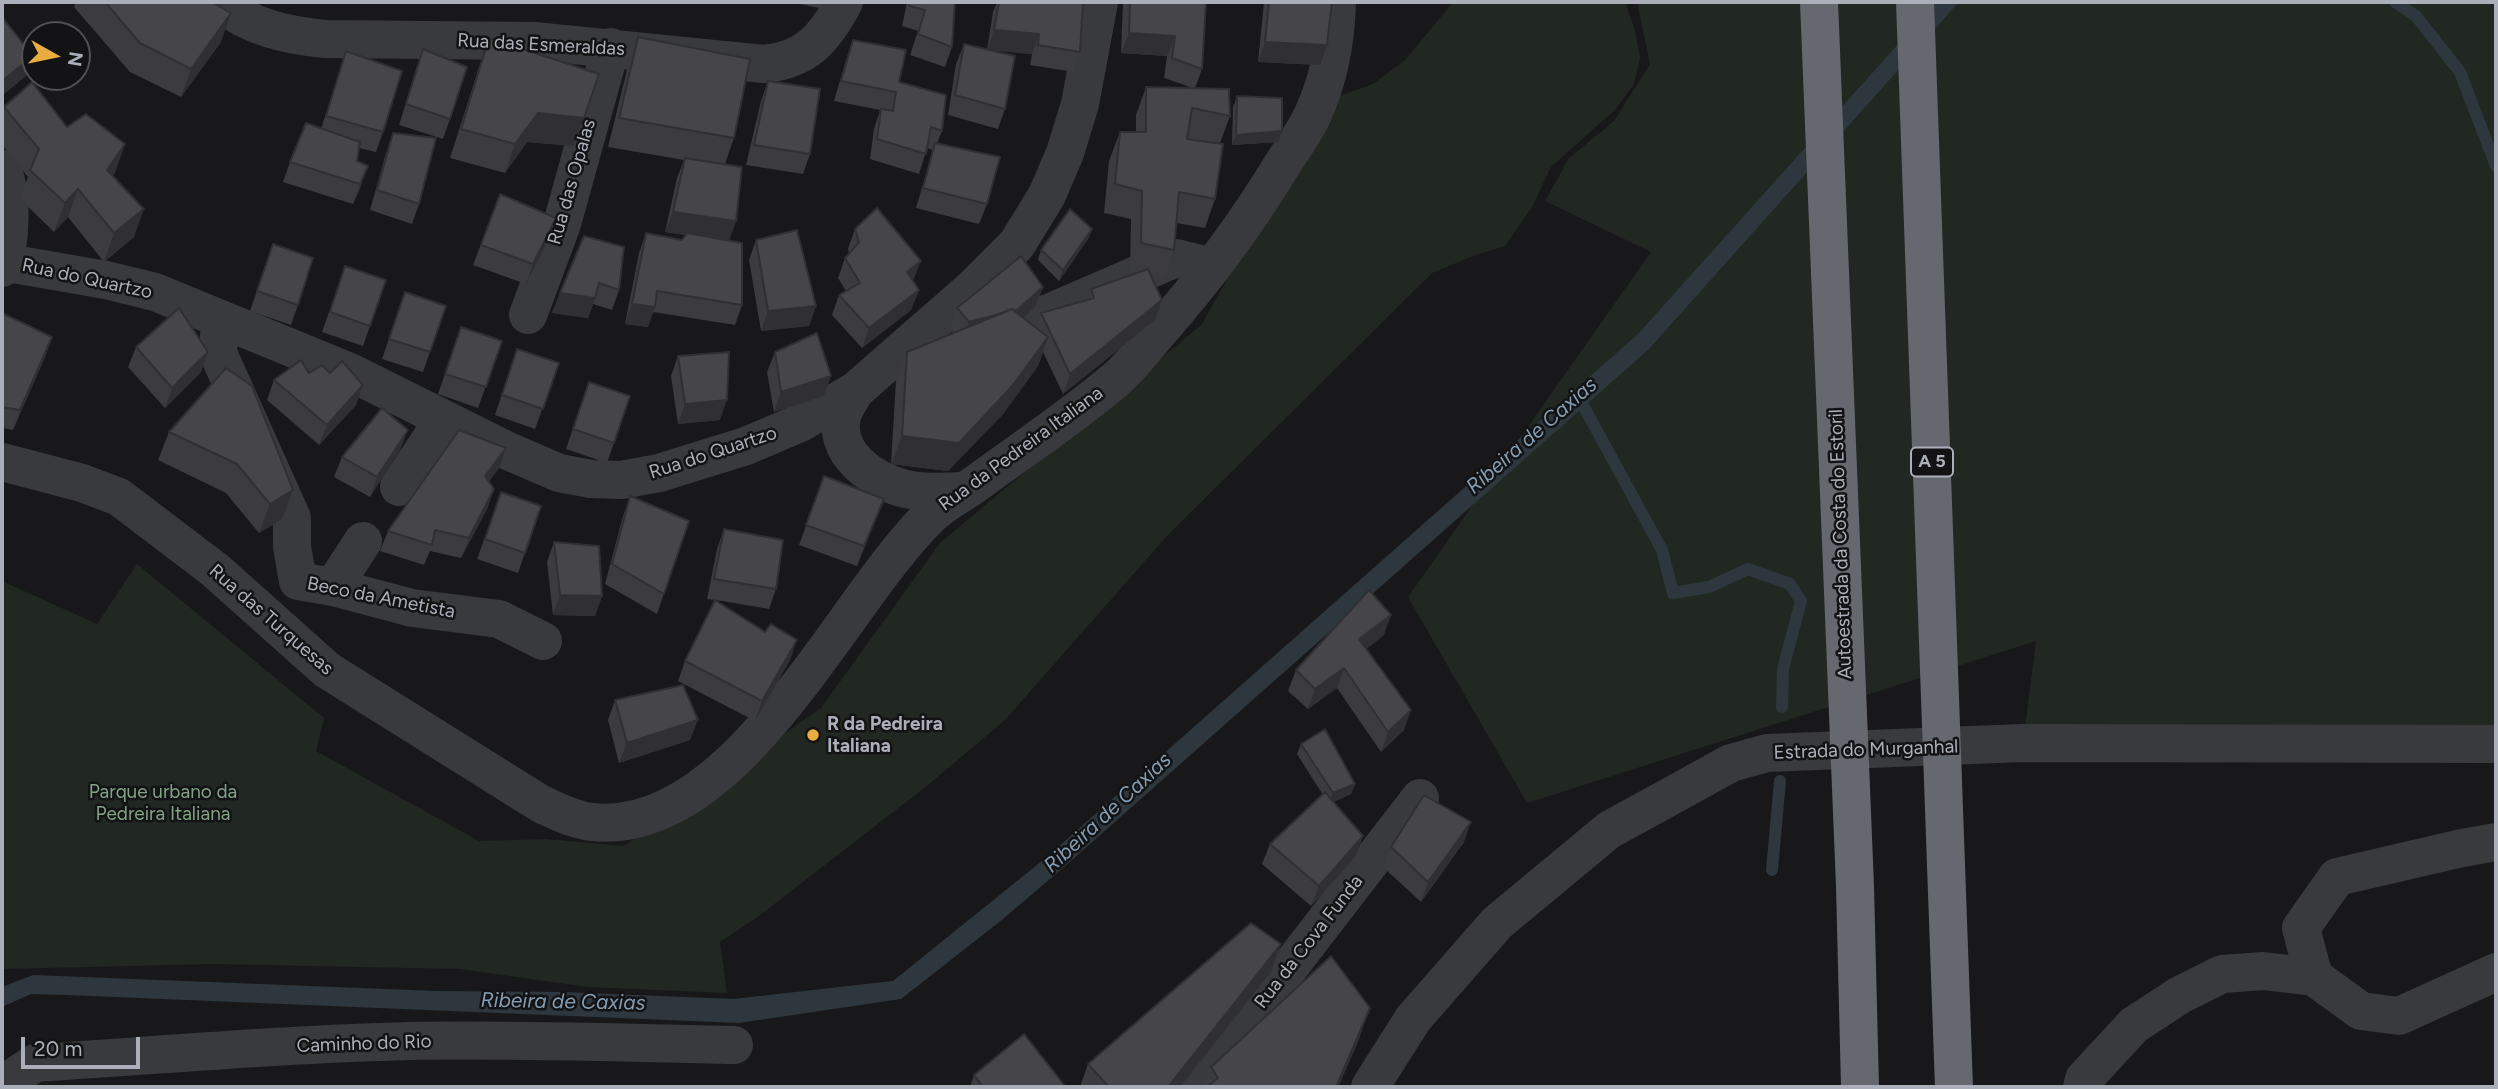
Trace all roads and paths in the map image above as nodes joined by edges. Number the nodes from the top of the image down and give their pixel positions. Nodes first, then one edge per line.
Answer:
1 (218, 2) edge
2 (844, 2) edge
3 (1099, 2) edge
4 (1337, 2) edge
5 (1819, 2) edge
6 (1915, 2) edge
7 (611, 47) junction
8 (2, 169) edge
9 (2, 264) edge
10 (1212, 267) junction
11 (528, 315) dead end
12 (220, 319) junction
13 (885, 366) junction
14 (855, 391) junction
15 (444, 419) junction
16 (2, 462) edge
17 (399, 486) dead end
18 (965, 491) junction
19 (363, 541) dead end
20 (315, 584) junction
21 (267, 619) junction
22 (543, 641) dead end
23 (2496, 744) edge
24 (1420, 798) edge
25 (613, 822) joint
26 (2496, 842) edge
27 (2496, 972) edge
28 (2314, 977) junction
29 (734, 1045) dead end
30 (2, 1085) edge
31 (1197, 1087) edge
32 (1370, 1087) edge
33 (1860, 1087) edge
34 (1954, 1087) edge
35 (2082, 1087) edge

1 - 7 street, Rua das Esmeraldas
2 - 7 street, Rua das Esmeraldas
3 - 13 street, Rua do Quartzo
4 - 10 street, Rua da Pedreira Italiana
5 - 33 highway, Autoestrada da Costa do Estoril
6 - 34 highway, A 5
7 - 11 street, Rua das Opalas
8 - 9 street
9 - 12 street, Rua do Quartzo
10 - 13 street
10 - 18 street, Rua da Pedreira Italiana
12 - 15 street, Rua do Quartzo
12 - 20 street
13 - 14 street, Rua do Quartzo
14 - 15 street, Rua do Quartzo
14 - 18 street
15 - 17 street
16 - 21 street, Rua das Turquesas
18 - 25 street, Rua da Pedreira Italiana
19 - 20 street
20 - 21 street
20 - 22 street, Beco da Ametista
21 - 25 street, Rua das Turquesas
23 - 32 street, Estrada do Murganhal
24 - 31 street, Rua da Cova Funda
26 - 28 street
27 - 28 street
28 - 35 street
29 - 30 street, Caminho do Rio

